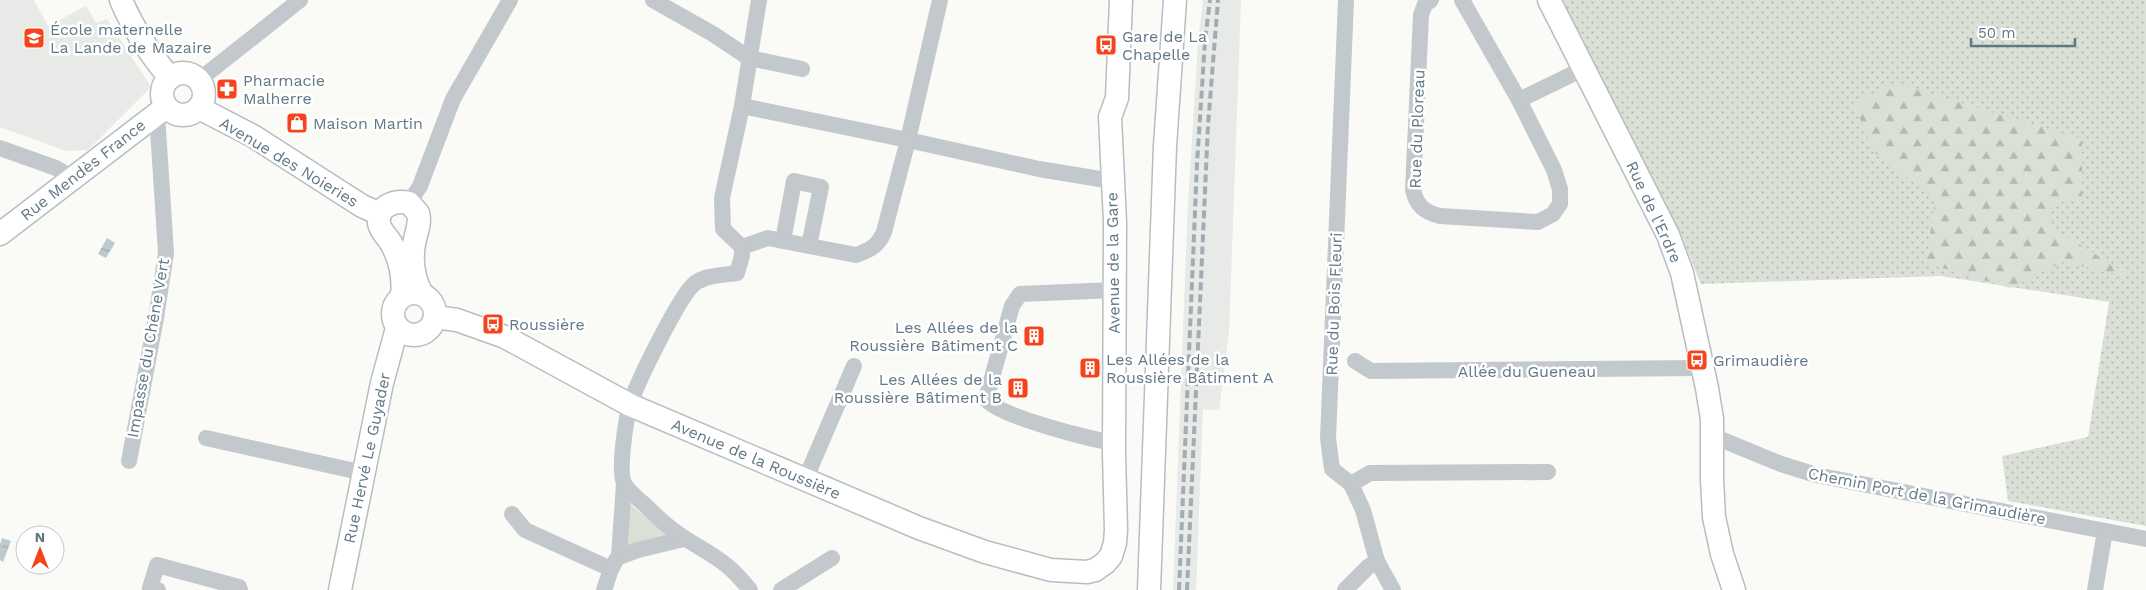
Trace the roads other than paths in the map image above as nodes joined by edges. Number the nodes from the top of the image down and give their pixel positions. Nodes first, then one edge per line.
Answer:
1 (121, 0) edge
2 (510, 0) edge
3 (653, 0) edge
4 (759, 0) edge
5 (940, 0) edge
6 (1121, 0) edge
7 (1175, 0) edge
8 (1346, 0) edge
9 (1431, 0) edge
10 (1462, 0) edge
11 (1549, 0) edge
12 (295, 1) edge
13 (748, 58) junction
14 (1584, 68) junction
15 (802, 69) dead end
16 (170, 78) junction
17 (199, 80) junction
18 (1519, 100) junction
19 (742, 106) junction
20 (199, 108) junction
21 (162, 110) junction
22 (908, 140) junction
23 (0, 148) edge
24 (72, 178) junction
25 (1112, 181) junction
26 (409, 203) junction
27 (380, 214) junction
28 (0, 234) edge
29 (783, 241) junction
30 (809, 246) junction
31 (742, 247) junction
32 (1114, 290) junction
33 (412, 295) junction
34 (435, 317) junction
35 (398, 328) junction
36 (1355, 361) dead end
37 (854, 366) dead end
38 (1702, 368) junction
39 (630, 405) junction
40 (206, 438) dead end
41 (1713, 439) junction
42 (1114, 443) junction
43 (128, 461) dead end
44 (1548, 472) dead end
45 (364, 473) junction
46 (805, 480) junction
47 (624, 483) junction
48 (1351, 484) junction
49 (512, 514) dead end
50 (2105, 532) junction
51 (684, 539) junction
52 (2146, 539) edge
53 (832, 558) dead end
54 (1377, 561) junction
55 (615, 563) junction
56 (1087, 572) joint
57 (206, 585) edge
58 (158, 590) edge
59 (240, 590) edge
60 (340, 590) edge
61 (604, 590) edge
62 (750, 590) edge
63 (781, 590) edge
64 (1149, 590) edge
65 (1345, 590) edge
66 (1393, 590) edge
67 (1734, 590) edge
68 (2095, 590) edge

1 - 16 street
2 - 26 street
3 - 13 street
4 - 13 street
5 - 22 street
6 - 25 street, Avenue de la Gare
7 - 64 street
8 - 48 street, Rue du Bois Fleuri
9 - 18 street, Rue du Ploreau
10 - 18 street, Rue du Ploreau
11 - 14 street, Rue de l'Erdre
12 - 17 street
13 - 15 street
13 - 19 street
14 - 18 street
14 - 38 street, Rue de l'Erdre
16 - 17 street
16 - 21 street
17 - 20 street
19 - 22 street
19 - 31 street
20 - 21 street
20 - 27 street, Avenue des Noieries
21 - 24 street, Rue Mendès France
21 - 43 street, Impasse du Chêne Vert
22 - 25 street
22 - 30 street
23 - 24 street
24 - 28 street, Rue Mendès France
25 - 32 street, Avenue de la Gare
26 - 27 street
26 - 33 street
27 - 33 street
29 - 30 street
29 - 30 street
29 - 31 street
31 - 39 street
32 - 42 street, Avenue de la Gare
32 - 42 street
33 - 34 street
33 - 35 street
34 - 35 street
34 - 39 street, Avenue de la Roussière
35 - 45 street, Rue Hervé Le Guyader
36 - 38 street, Allée du Gueneau
37 - 46 street
38 - 41 street, Rue de l'Erdre
39 - 46 street, Avenue de la Roussière
39 - 47 street
40 - 45 street
41 - 50 street, Chemin Port de la Grimaudière
41 - 67 street, Rue de l'Erdre
42 - 56 street, Avenue de la Gare
44 - 48 street
45 - 60 street, Rue Hervé Le Guyader
46 - 56 street, Avenue de la Roussière
47 - 51 street
47 - 55 street
48 - 54 street, Rue du Bois Fleuri
49 - 55 street
50 - 52 street, Chemin Port de la Grimaudière
50 - 68 street
51 - 55 street
51 - 62 street
53 - 63 street
54 - 65 street
54 - 66 street, Rue du Bois Fleuri
55 - 61 street
57 - 58 street
57 - 59 street

